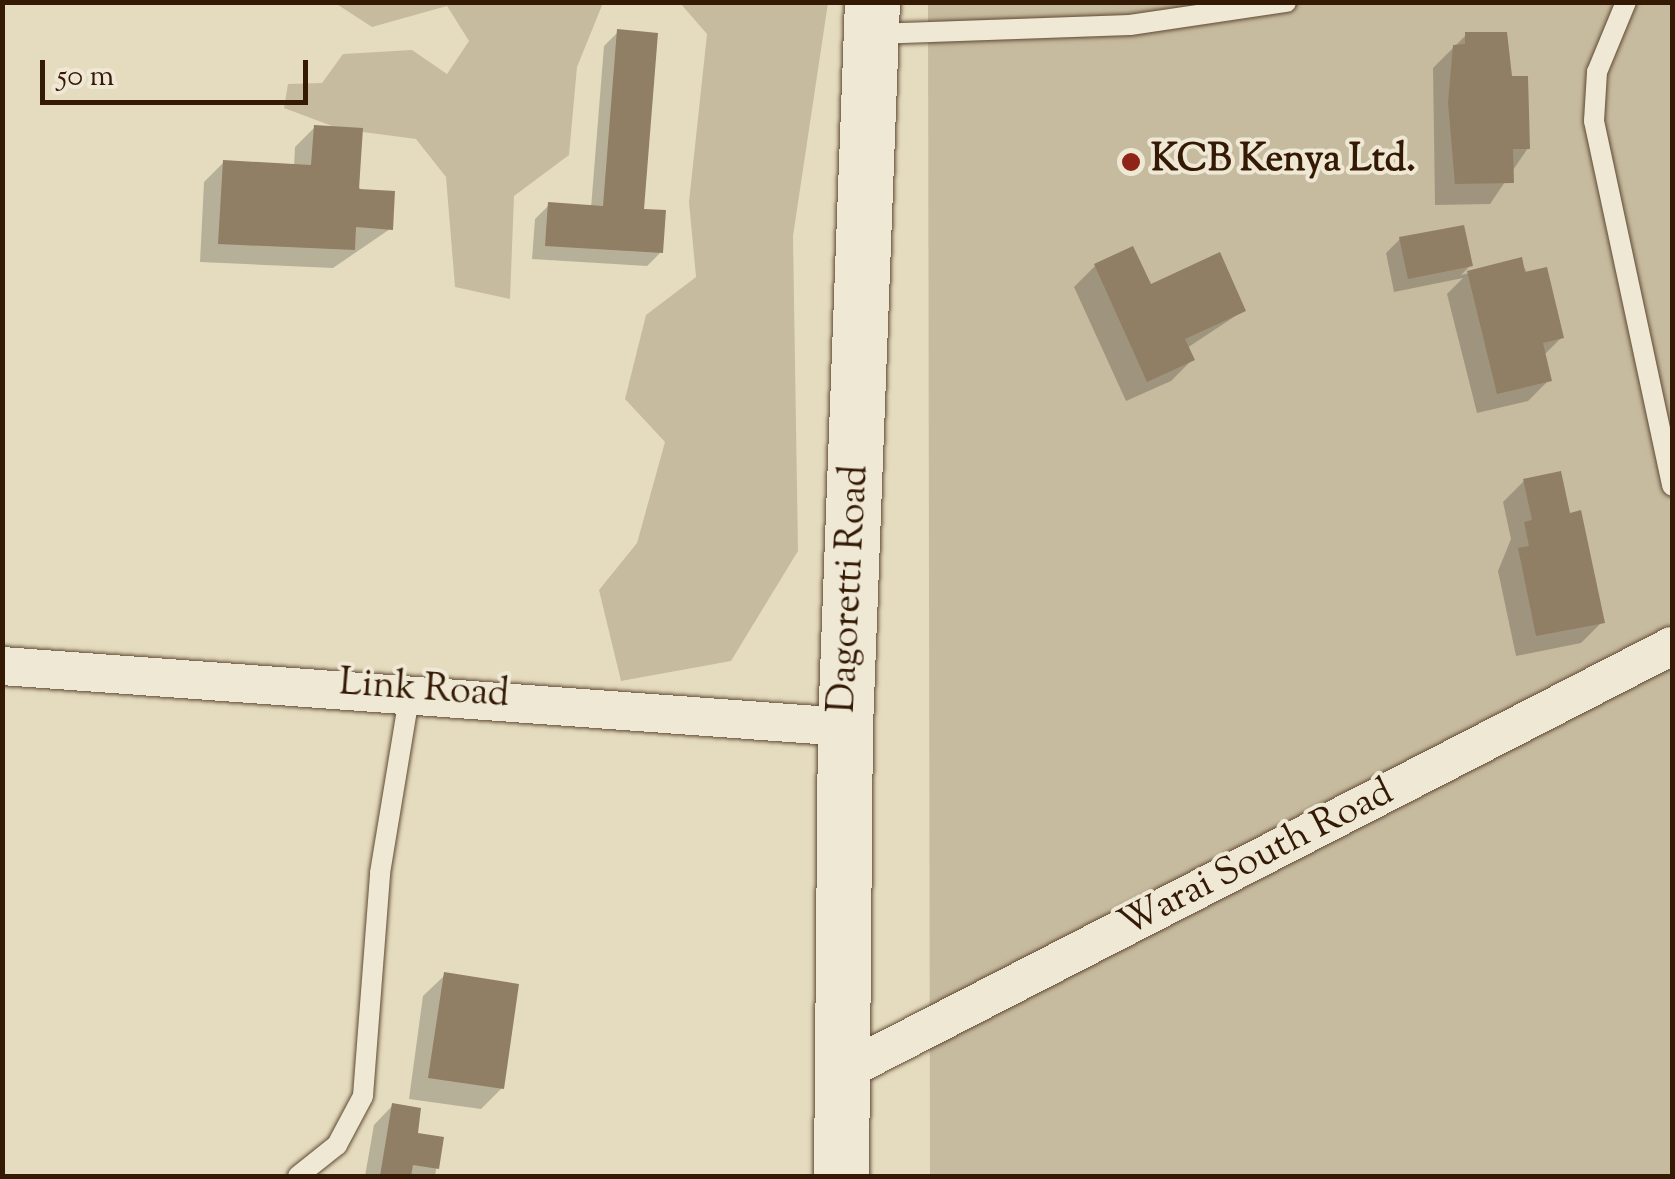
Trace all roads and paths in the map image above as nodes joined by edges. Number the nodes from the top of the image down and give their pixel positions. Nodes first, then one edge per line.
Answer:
1 (1286, 2) edge
2 (1626, 2) edge
3 (872, 18) edge
4 (1672, 486) edge
5 (1672, 646) edge
6 (2, 666) edge
7 (410, 689) junction
8 (845, 727) junction
9 (841, 1073) junction
10 (298, 1176) edge
11 (842, 1176) edge

1 - 3 lane
2 - 4 lane
3 - 8 main road, Dagoretti Road
5 - 9 street, Warai South Road
6 - 7 street, Link Road
7 - 8 street, Link Road
7 - 10 lane
8 - 9 main road, Dagoretti Road
9 - 11 main road, Dagoretti Road

